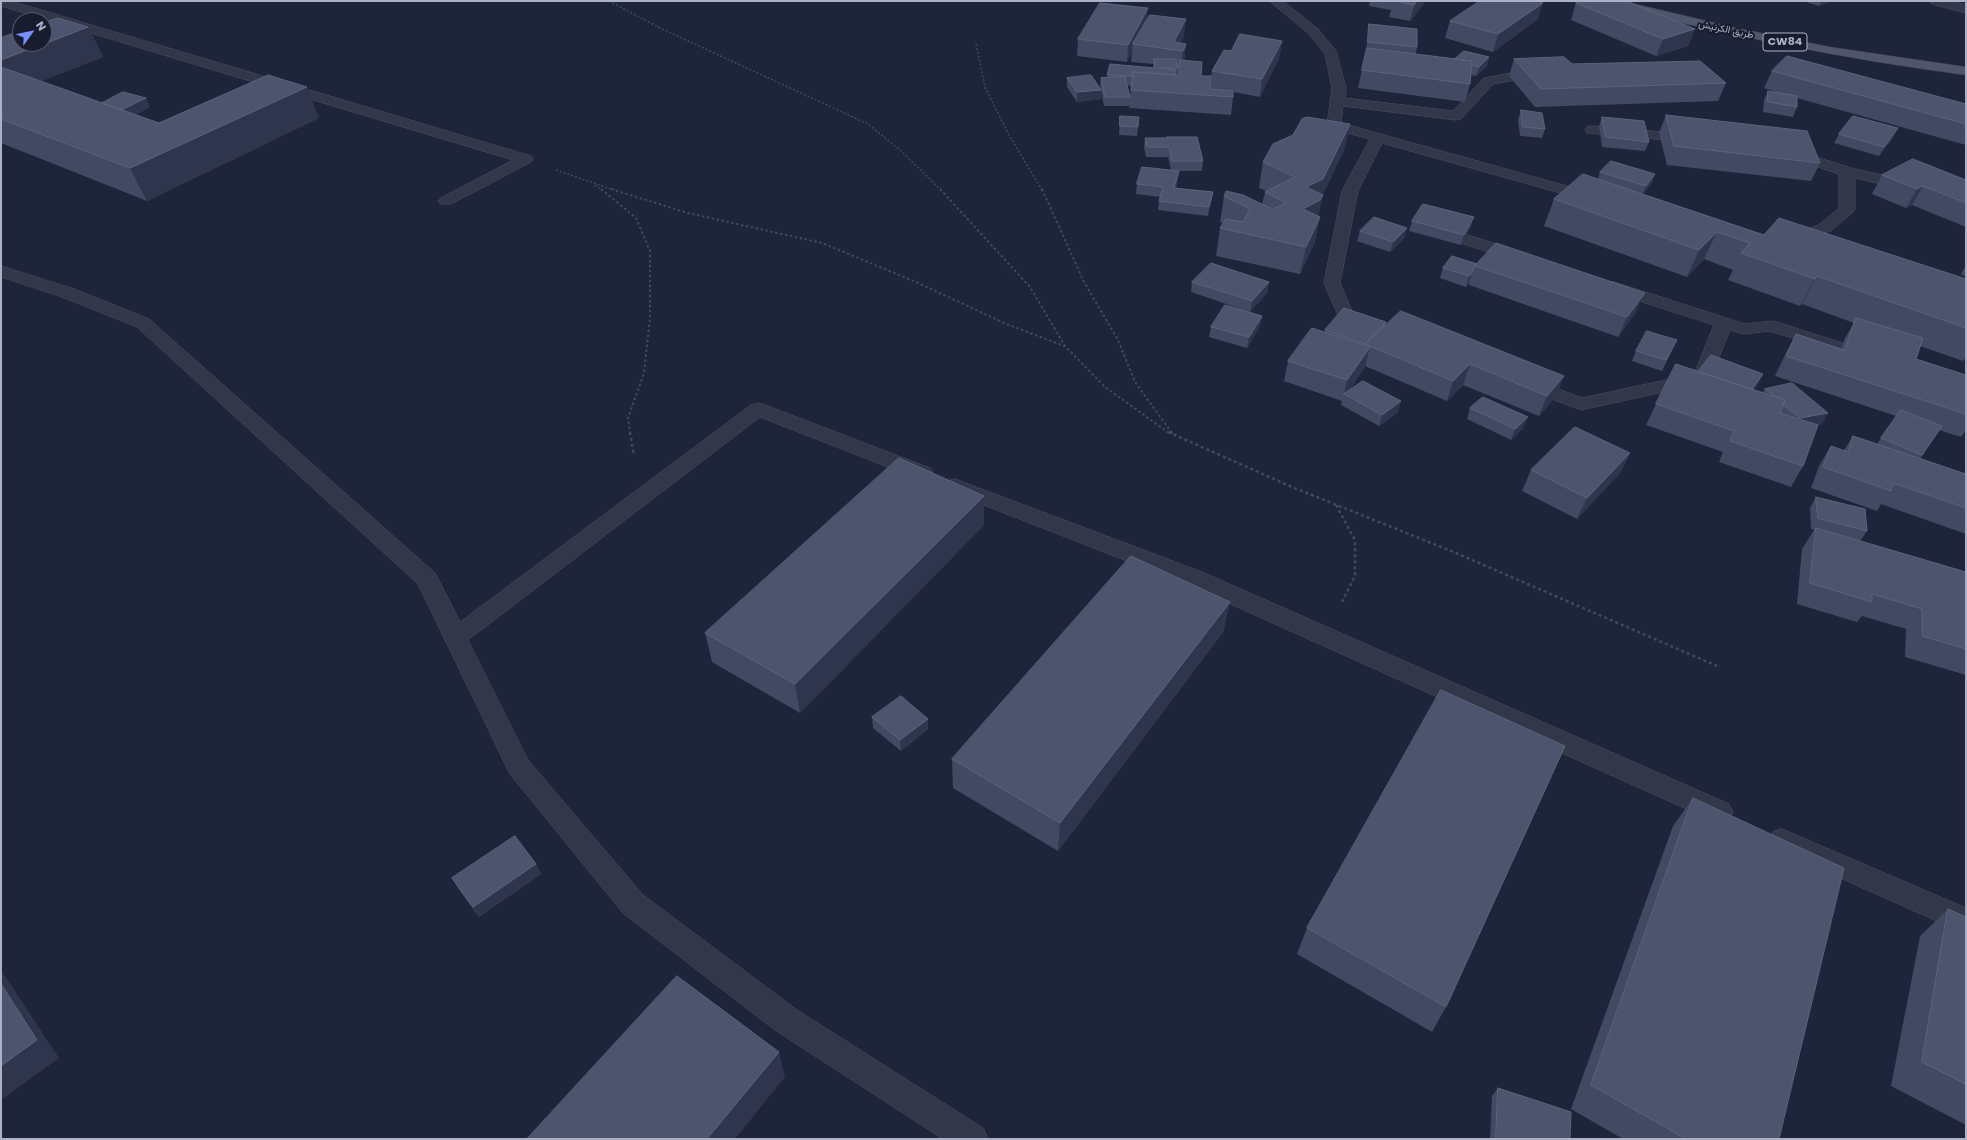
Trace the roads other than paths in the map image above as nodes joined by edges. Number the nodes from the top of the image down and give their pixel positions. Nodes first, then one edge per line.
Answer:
1 (1276, 1) edge
2 (1607, 1) edge
3 (1936, 1) edge
4 (1, 2) edge
5 (1966, 9) edge
6 (1550, 70) edge
7 (1966, 71) edge
8 (1337, 101) junction
9 (1592, 130) dead end
10 (1378, 137) junction
11 (1703, 140) edge
12 (1781, 150) edge
13 (1847, 172) junction
14 (1966, 185) edge
15 (1931, 191) junction
16 (1966, 199) edge
17 (446, 201) dead end
18 (1608, 201) edge
19 (1427, 228) edge
20 (1799, 254) edge
21 (1538, 263) edge
22 (1, 271) edge
23 (1598, 282) edge
24 (1724, 323) junction
25 (1382, 330) edge
26 (1883, 362) edge
27 (1515, 379) edge
28 (455, 638) junction
29 (1740, 821) edge
30 (1762, 831) edge
31 (1966, 921) edge
32 (972, 1139) edge

1 - 8 street
2 - 7 main road, طريق الكرنيش / CW84
3 - 5 street
4 - 17 street
6 - 8 street
8 - 10 street
9 - 11 street
10 - 18 street
10 - 25 street
12 - 13 street
13 - 15 street
13 - 20 street
14 - 15 street
15 - 16 street
19 - 21 street
22 - 28 street
23 - 24 street
24 - 26 street
24 - 27 street
28 - 29 street
28 - 32 street
30 - 31 street

